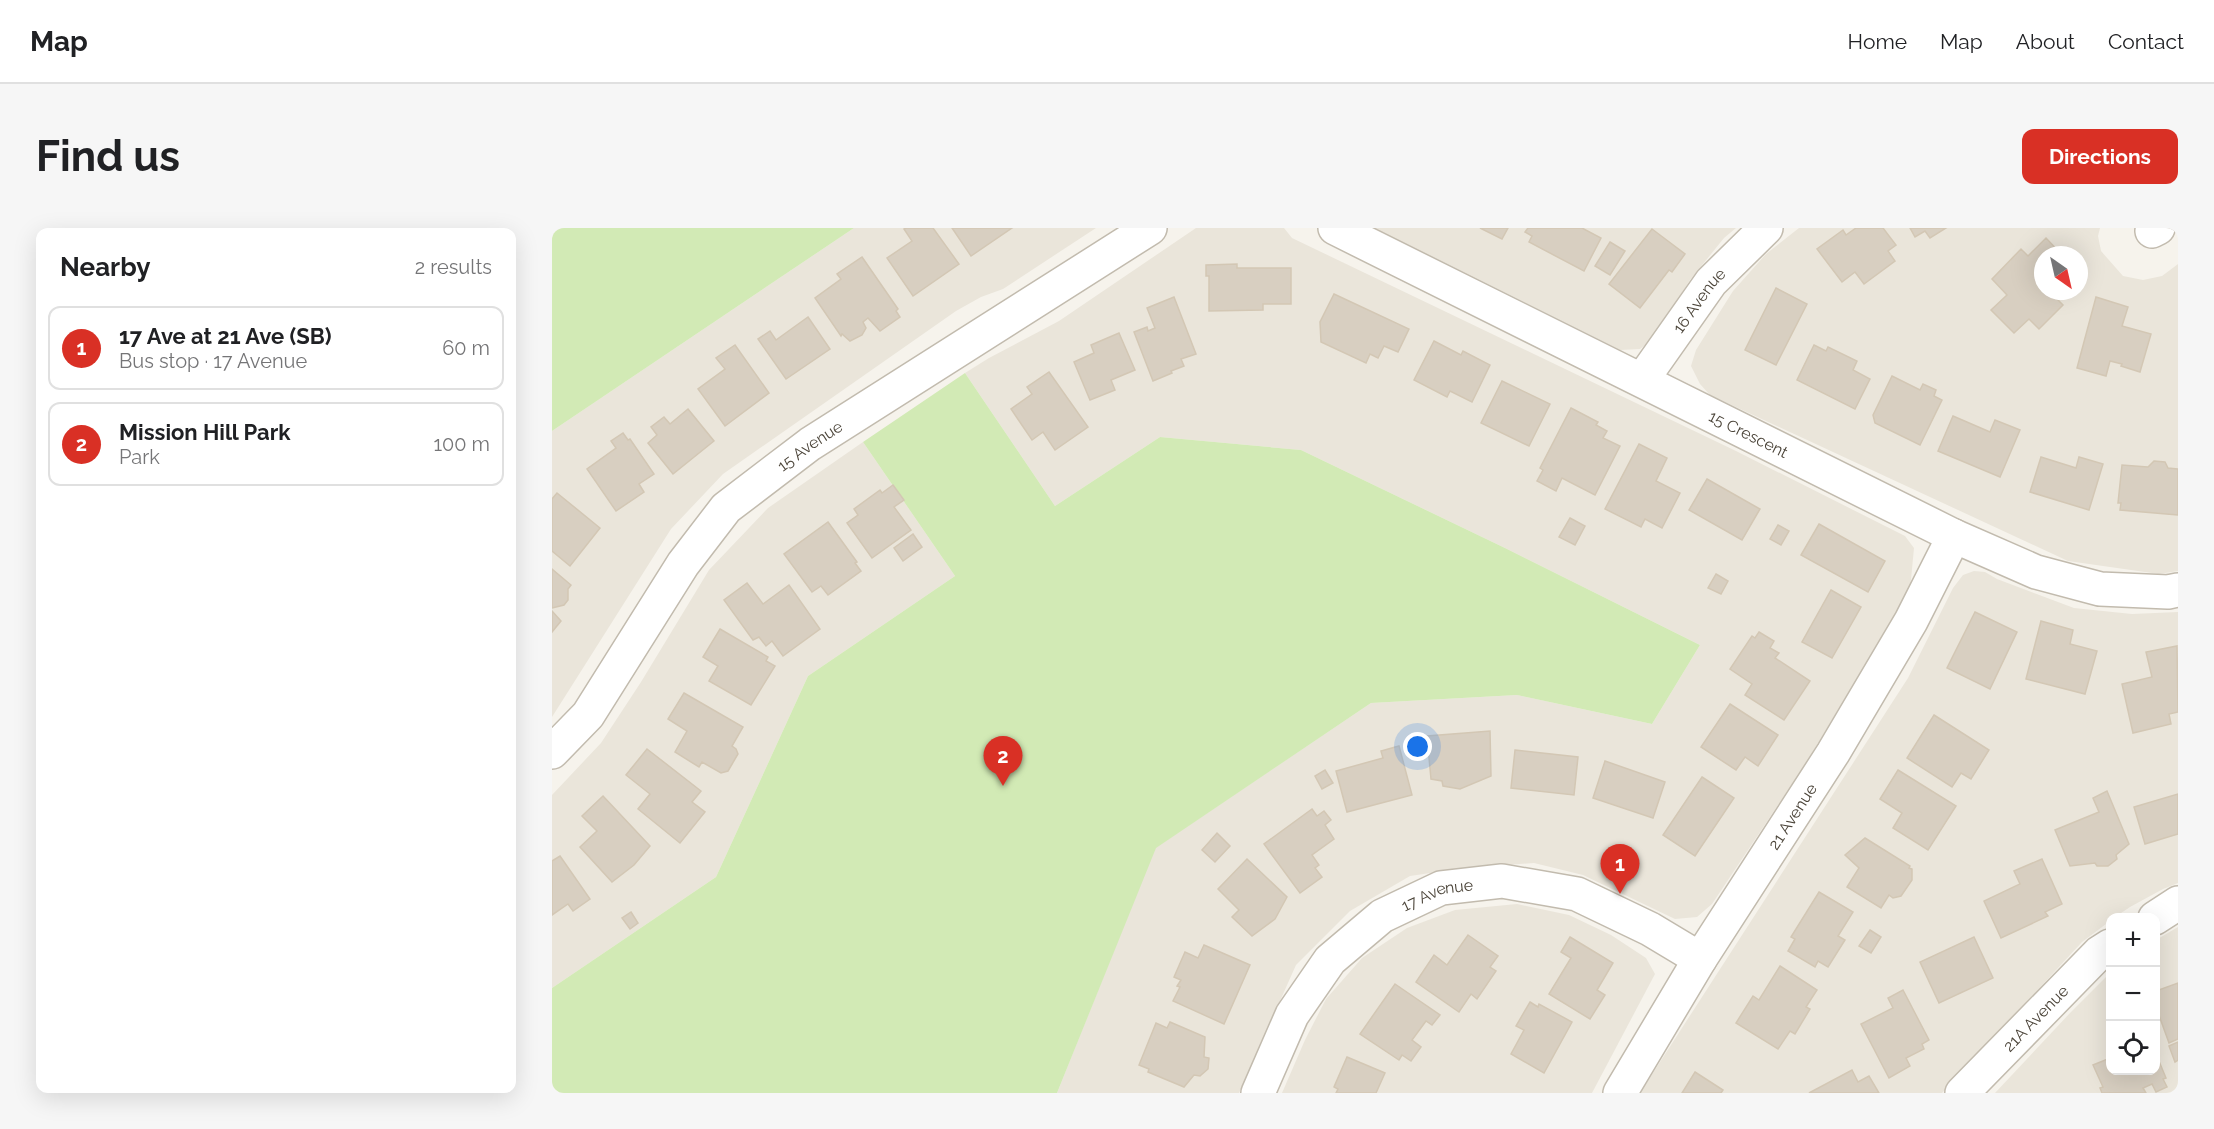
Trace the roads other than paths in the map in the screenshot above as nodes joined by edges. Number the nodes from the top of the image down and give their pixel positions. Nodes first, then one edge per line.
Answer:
1 (1150, 228) edge
2 (1335, 228) edge
3 (1766, 228) edge
4 (1642, 380) junction
5 (1954, 536) junction
6 (2178, 591) edge
7 (552, 752) edge
8 (2178, 903) edge
9 (2160, 915) edge
10 (2106, 949) edge
11 (1700, 959) junction
12 (1258, 1093) edge
13 (1620, 1093) edge
14 (1962, 1093) edge

1 - 7 street, 15 Avenue
2 - 4 street, 15 Crescent
3 - 4 street, 16 Avenue
4 - 5 street, 15 Crescent
5 - 6 street, 15 Crescent
5 - 11 street, 21 Avenue
8 - 9 street
10 - 14 street, 21A Avenue
11 - 12 street, 17 Avenue
11 - 13 street, 21 Avenue

